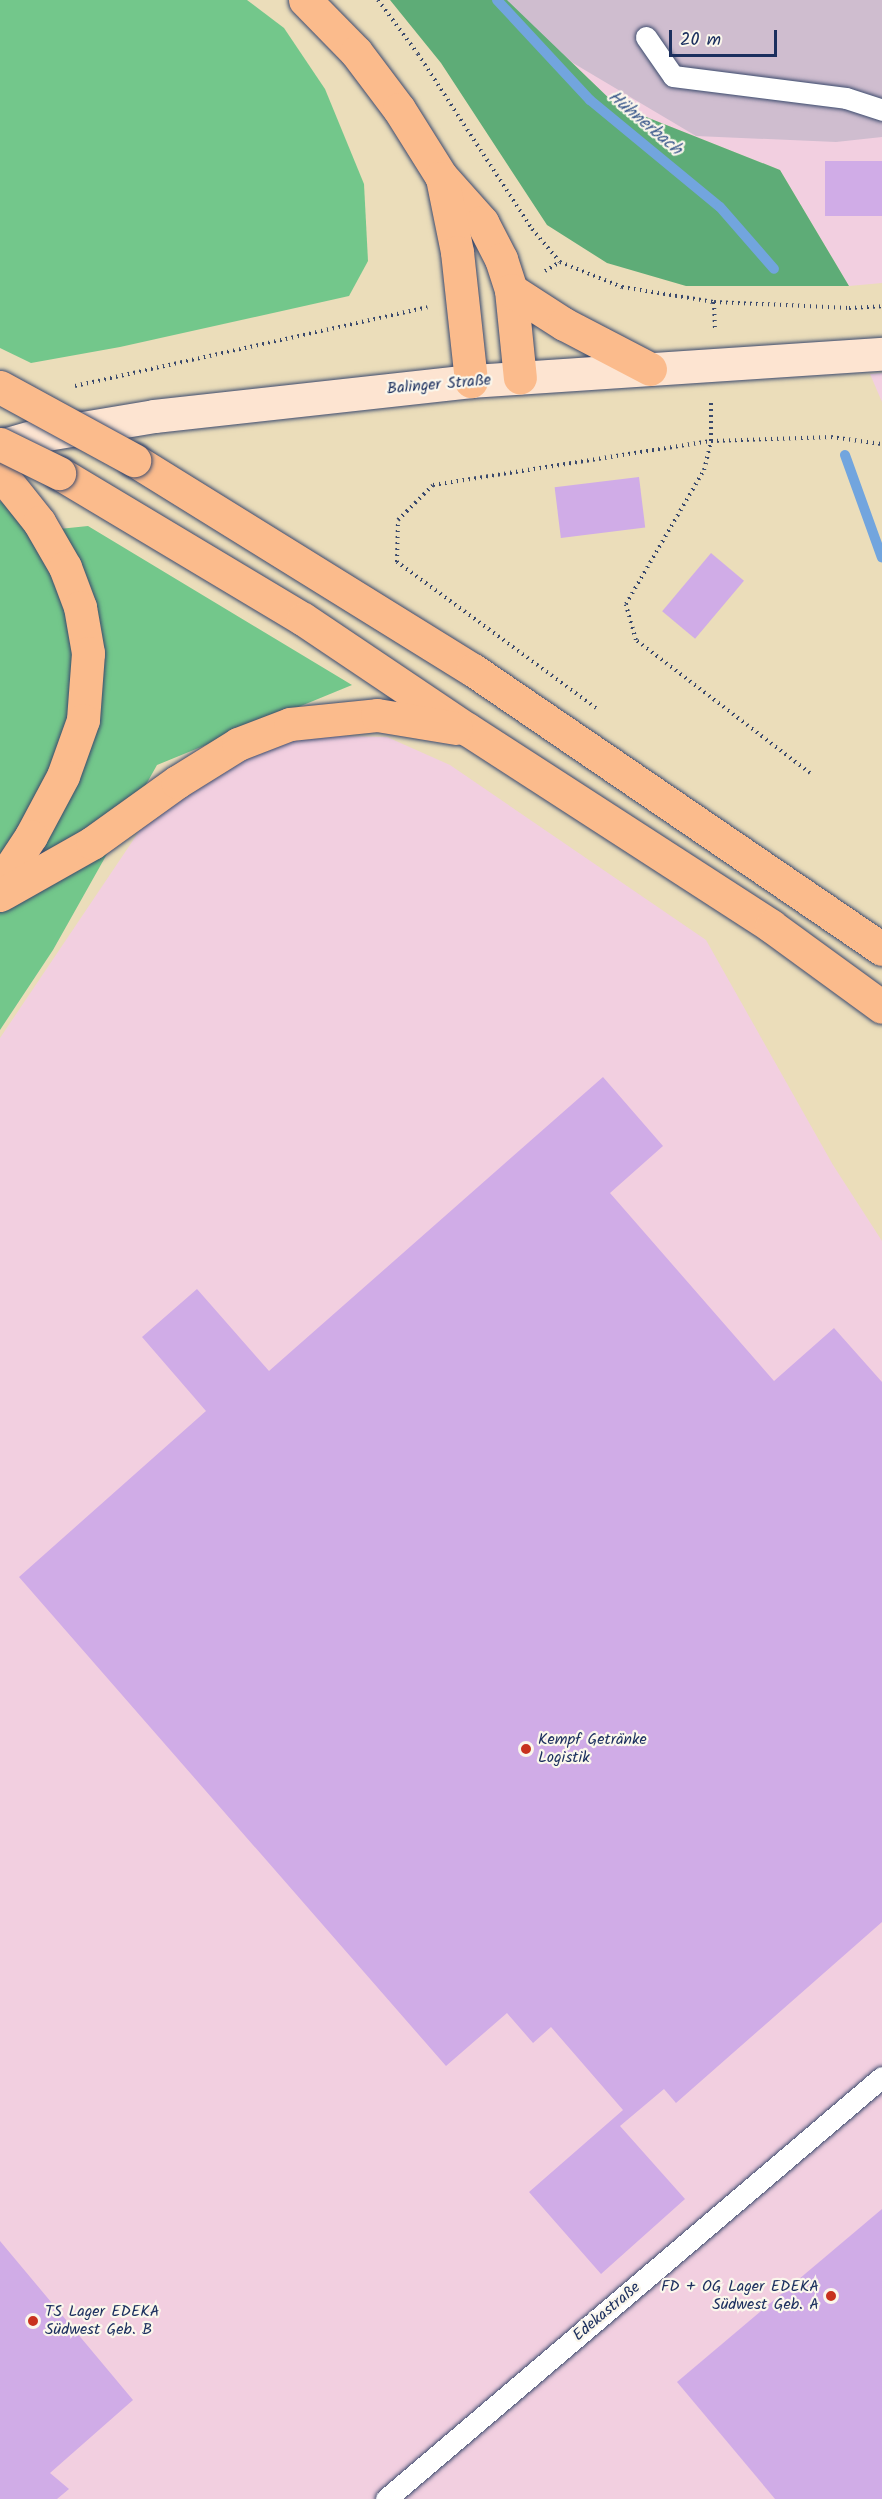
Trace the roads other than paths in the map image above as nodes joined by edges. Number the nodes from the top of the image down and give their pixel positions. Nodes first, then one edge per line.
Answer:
1 (305, 0) edge
2 (646, 37) dead end
3 (882, 110) edge
4 (441, 176) junction
5 (510, 290) junction
6 (882, 354) edge
7 (650, 369) junction
8 (520, 378) junction
9 (471, 381) junction
10 (0, 387) edge
11 (0, 445) edge
12 (4, 478) edge
13 (467, 729) junction
14 (0, 883) edge
15 (0, 895) edge
16 (882, 950) edge
17 (882, 1007) edge
18 (882, 2077) edge
19 (386, 2499) edge

1 - 4 highway
2 - 3 lane
4 - 5 highway
4 - 9 highway
5 - 7 highway
5 - 8 highway
6 - 7 main road, Balinger Straße
7 - 8 main road, Balinger Straße
8 - 9 main road, Balinger Straße
9 - 11 main road, Balinger Straße
10 - 16 highway, bridge
11 - 13 highway, bridge
12 - 14 highway
13 - 15 highway
13 - 17 highway
18 - 19 lane, Edekastraße

